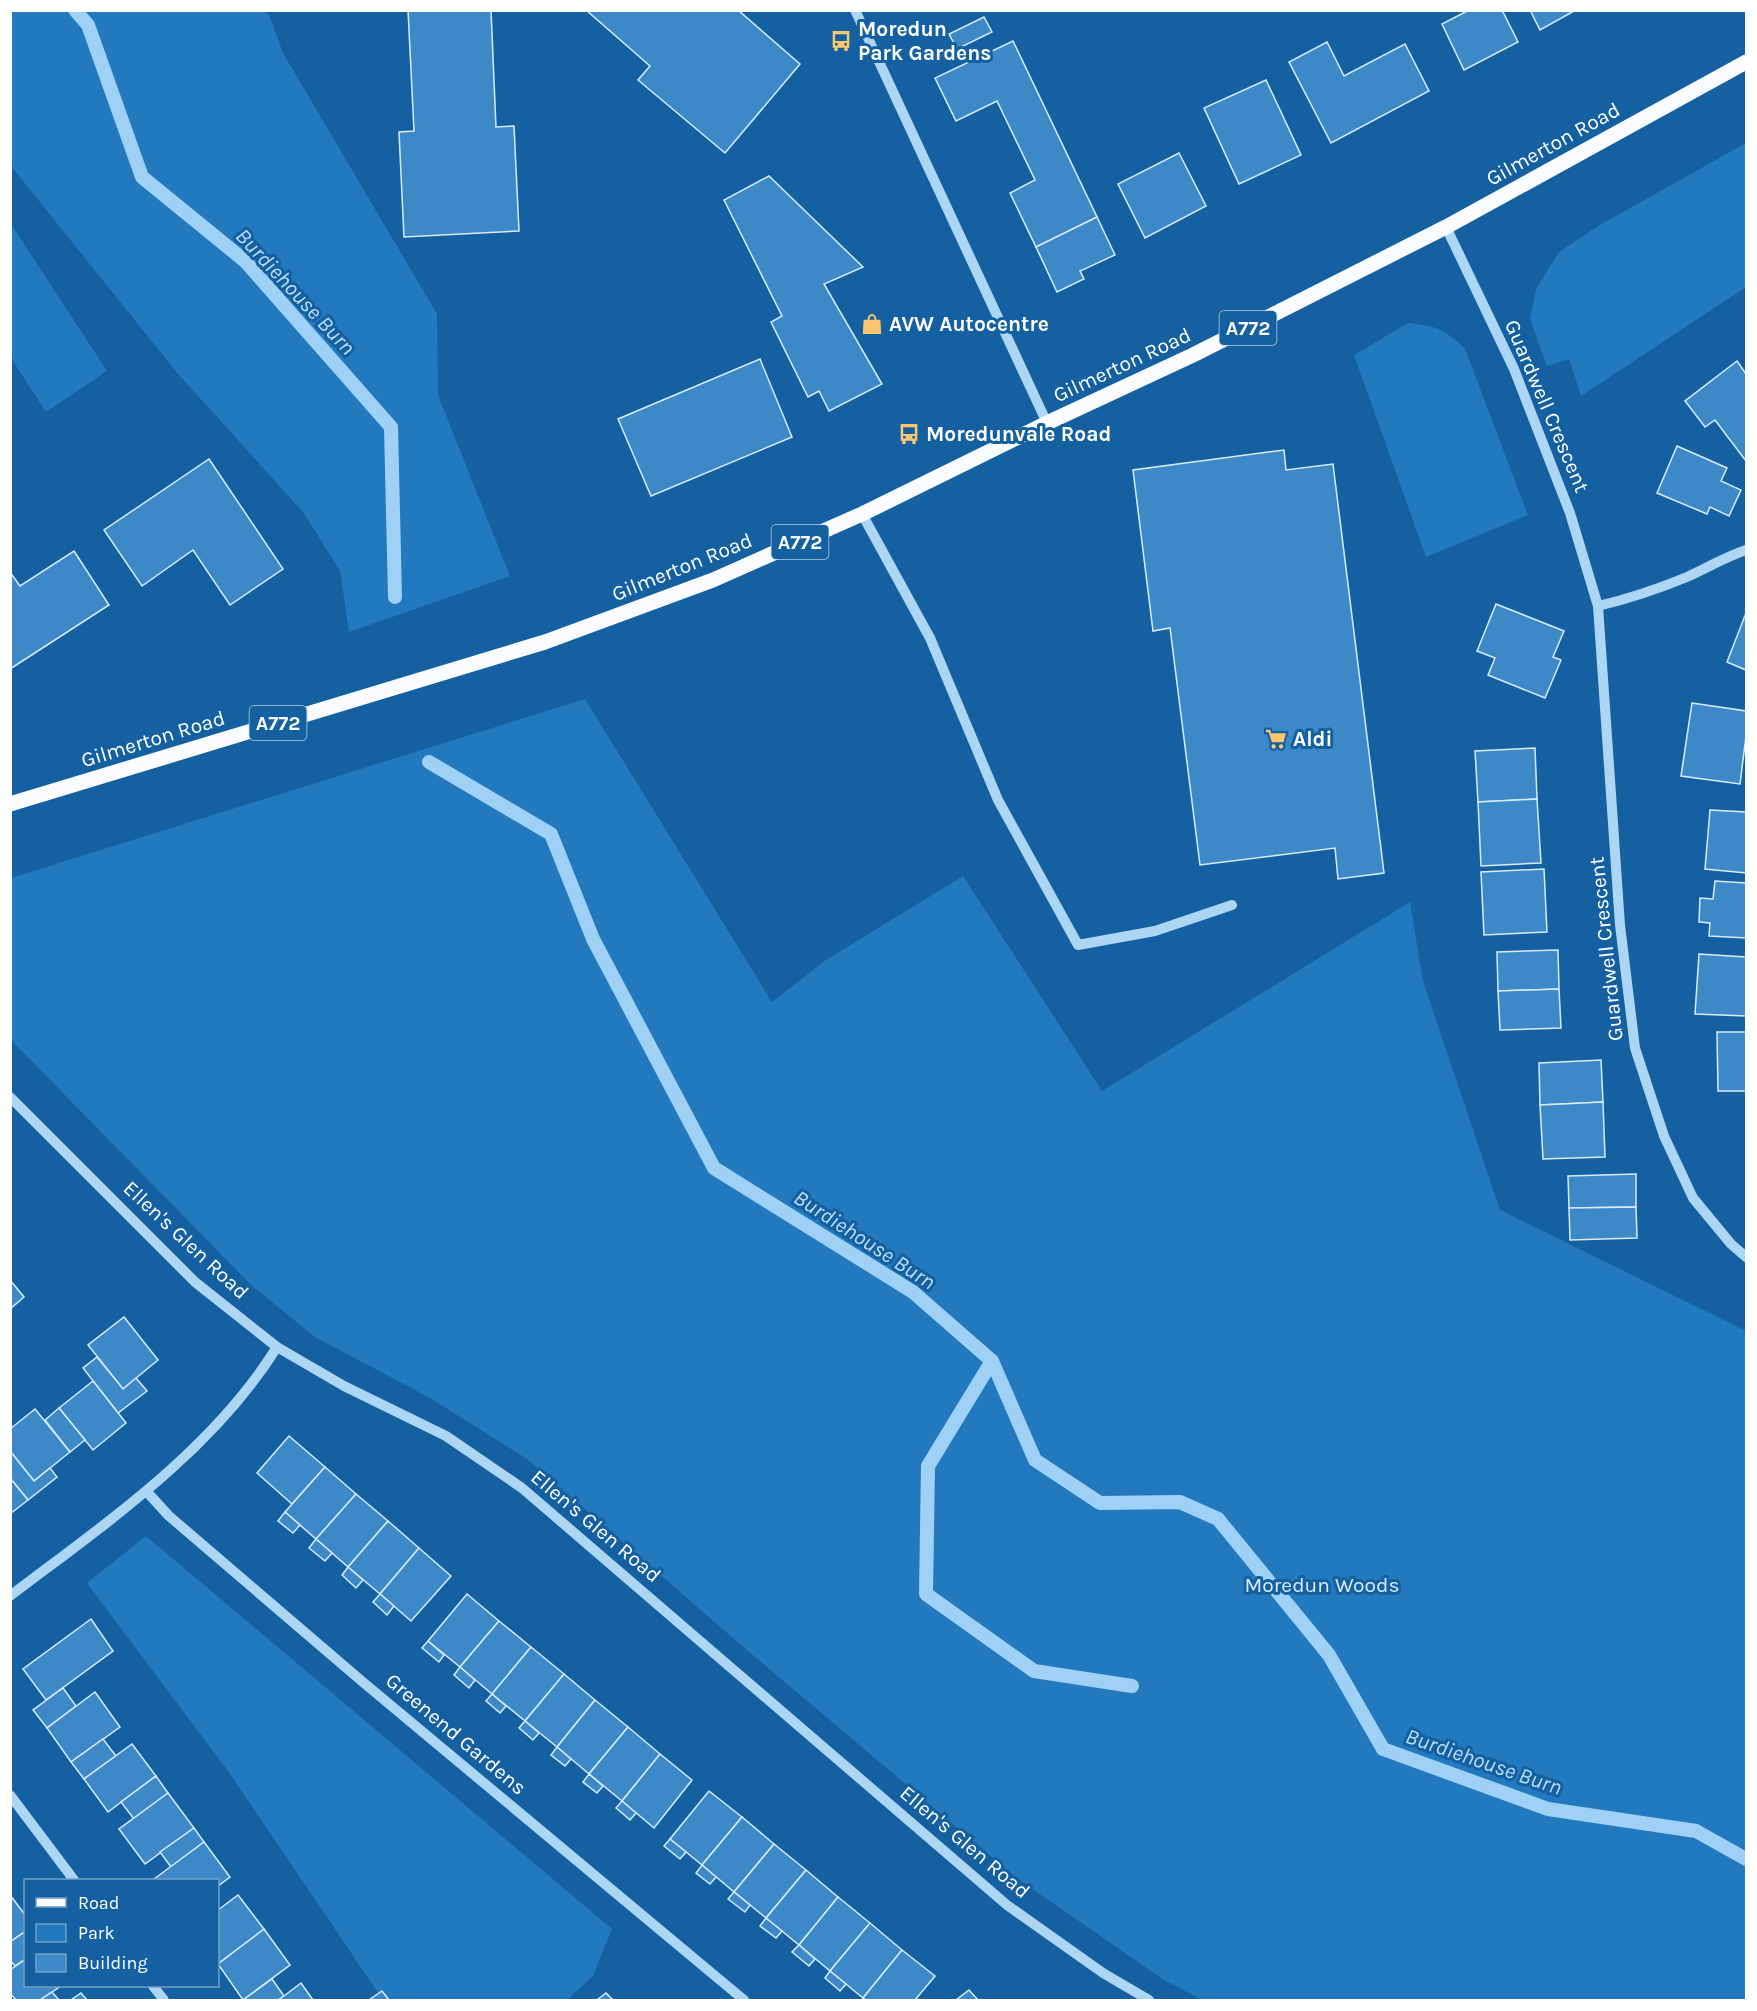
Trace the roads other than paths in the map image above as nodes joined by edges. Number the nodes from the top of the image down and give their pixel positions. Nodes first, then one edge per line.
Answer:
1 (855, 10) edge
2 (1746, 62) edge
3 (1446, 227) junction
4 (1047, 423) junction
5 (862, 514) junction
6 (1746, 550) edge
7 (1598, 606) junction
8 (10, 804) edge
9 (1232, 905) dead end
10 (10, 1097) edge
11 (1746, 1257) edge
12 (277, 1347) junction
13 (147, 1492) junction
14 (10, 1596) edge
15 (10, 1795) edge
16 (73, 1879) edge
17 (154, 1987) edge
18 (164, 2001) edge
19 (744, 2001) edge
20 (1149, 2001) edge

1 - 4 street
2 - 3 main road, Gilmerton Road / A772
3 - 4 main road, Gilmerton Road / A772
3 - 7 street, Guardwell Crescent
4 - 5 main road, Gilmerton Road / A772
5 - 8 main road, Gilmerton Road / A772
5 - 9 street
6 - 7 street
7 - 11 street, Guardwell Crescent
10 - 12 street, Ellen's Glen Road
12 - 13 street
12 - 20 street, Ellen's Glen Road
13 - 14 street
13 - 19 street, Greenend Gardens
15 - 16 street
17 - 18 street

